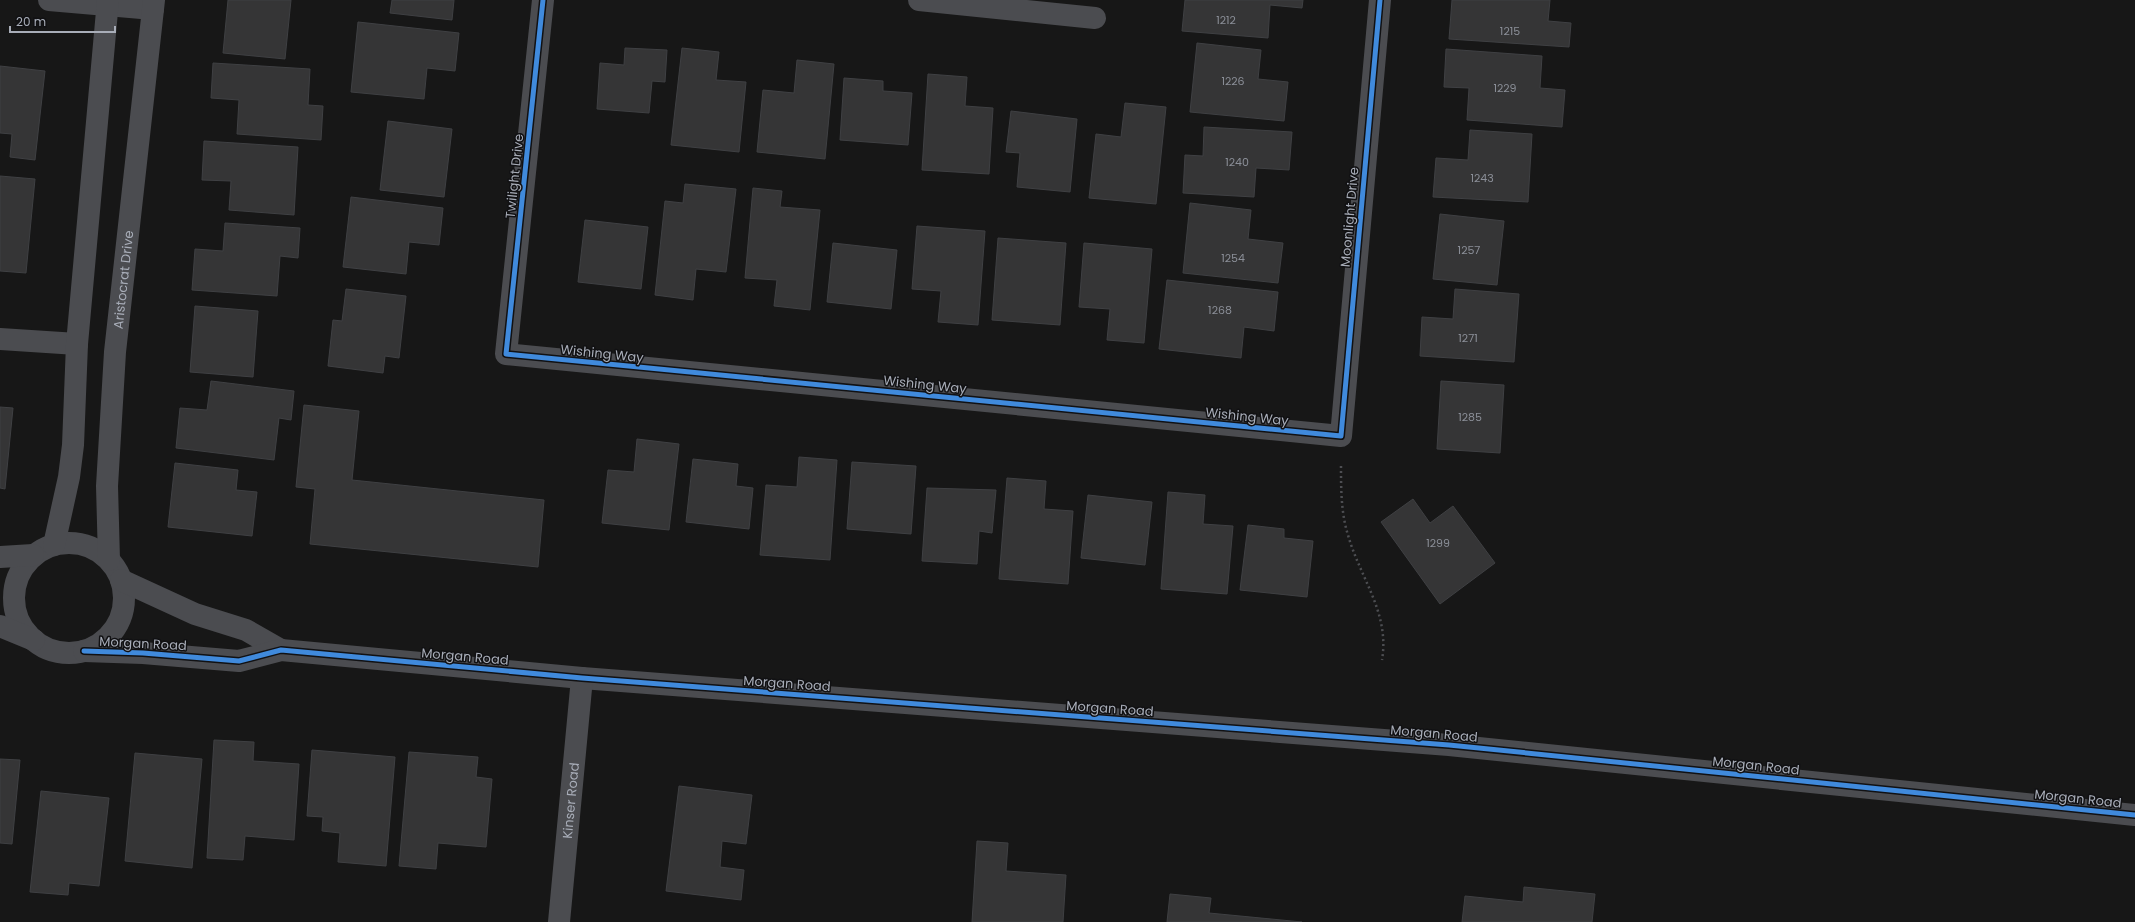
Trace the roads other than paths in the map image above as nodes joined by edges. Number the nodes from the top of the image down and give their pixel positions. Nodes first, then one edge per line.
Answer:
1 (49, 0) edge
2 (544, 0) edge
3 (919, 0) edge
4 (1380, 0) edge
5 (108, 3) edge
6 (153, 4) edge
7 (1095, 18) dead end
8 (0, 338) edge
9 (77, 344) junction
10 (506, 354) joint
11 (1341, 436) joint
12 (54, 545) junction
13 (34, 556) junction
14 (0, 557) edge
15 (109, 560) junction
16 (122, 580) junction
17 (0, 626) edge
18 (35, 641) junction
19 (281, 650) junction
20 (84, 651) junction
21 (582, 678) junction
22 (2135, 815) edge
23 (559, 922) edge

1 - 5 street
2 - 10 street, Twilight Drive
3 - 7 street
4 - 11 street, Moonlight Drive
5 - 6 street
5 - 9 street
6 - 15 street, Aristocrat Drive
8 - 9 street
9 - 12 street
10 - 11 street, Wishing Way
12 - 13 street
12 - 15 street
13 - 14 street
13 - 18 street
15 - 16 street
16 - 19 street, Morgan Road
16 - 20 street
17 - 18 street
18 - 20 street
19 - 20 street, Morgan Road
19 - 21 street, Morgan Road
21 - 22 street, Morgan Road
21 - 23 street, Kinser Road

